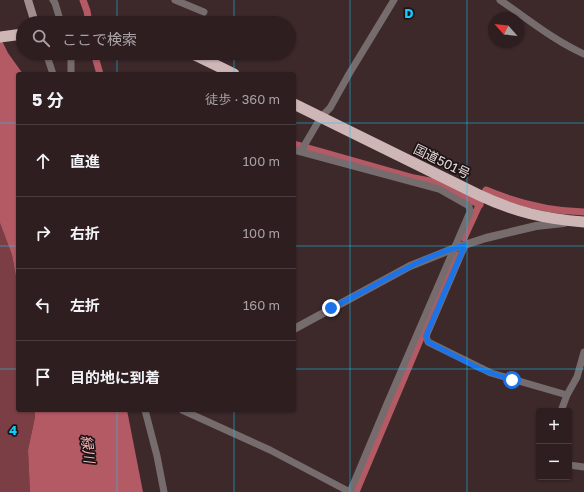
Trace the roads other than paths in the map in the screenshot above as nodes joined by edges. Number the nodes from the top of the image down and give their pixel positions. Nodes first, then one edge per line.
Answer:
1 (28, 0) edge
2 (53, 0) edge
3 (176, 0) edge
4 (394, 0) edge
5 (500, 0) edge
6 (204, 12) dead end
7 (33, 16) edge
8 (59, 16) edge
9 (16, 35) edge
10 (0, 37) edge
11 (584, 54) edge
12 (48, 60) edge
13 (72, 60) edge
14 (205, 60) edge
15 (52, 72) edge
16 (71, 72) edge
17 (230, 72) edge
18 (296, 105) edge
19 (321, 117) junction
20 (300, 148) edge
21 (583, 222) edge
22 (465, 245) junction
23 (455, 248) junction
24 (296, 329) edge
25 (584, 352) edge
26 (567, 395) junction
27 (562, 408) edge
28 (146, 412) edge
29 (186, 412) edge
30 (572, 465) edge
31 (584, 467) edge
32 (164, 492) edge
33 (350, 492) edge

1 - 7 main road
2 - 8 street
3 - 6 street
4 - 19 street
5 - 11 street
9 - 10 highway
12 - 15 street
13 - 16 street
14 - 17 highway
18 - 19 highway, 国道501号
19 - 20 street
19 - 21 highway, 国道501号
20 - 23 street
21 - 22 street
22 - 23 street
22 - 26 street
23 - 24 street
23 - 33 street
25 - 26 street
26 - 27 street
28 - 32 street
29 - 33 street
30 - 31 street

